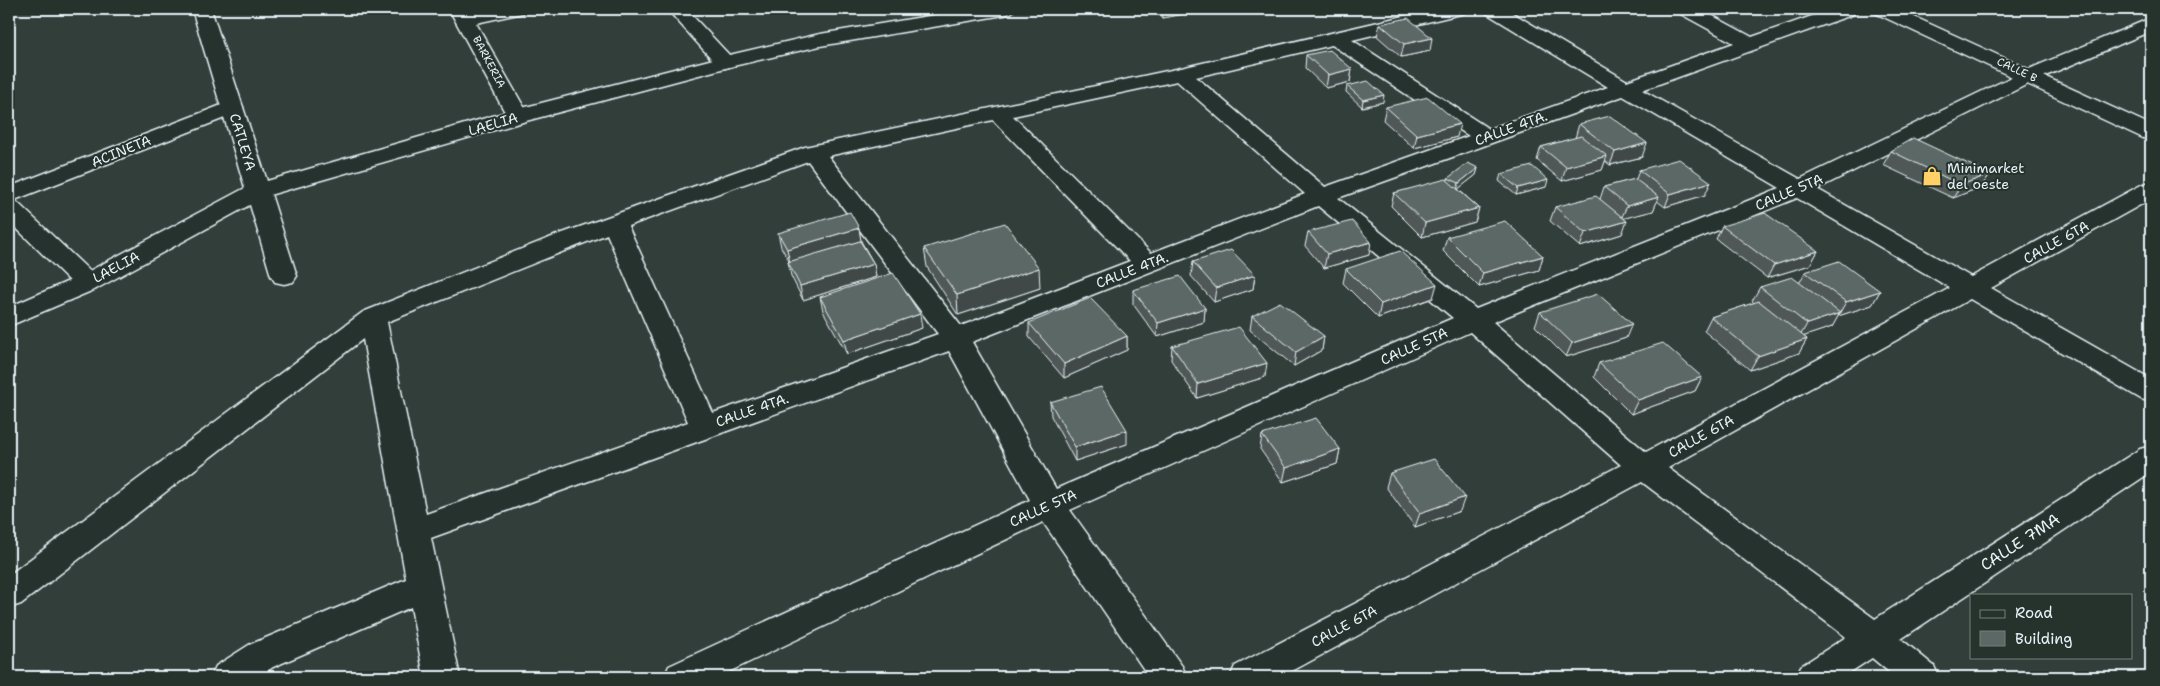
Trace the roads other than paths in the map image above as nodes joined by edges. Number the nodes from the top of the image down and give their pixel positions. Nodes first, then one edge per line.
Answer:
1 (201, 9) edge
2 (516, 9) edge
3 (676, 9) edge
4 (1004, 9) edge
5 (1458, 9) edge
6 (1493, 9) edge
7 (1686, 9) edge
8 (1850, 9) edge
9 (1882, 9) edge
10 (462, 14) edge
11 (2151, 24) edge
12 (1334, 37) junction
13 (1751, 44) junction
14 (725, 62) junction
15 (1181, 74) junction
16 (2029, 76) junction
17 (1624, 88) junction
18 (232, 107) junction
19 (997, 112) junction
20 (518, 116) junction
21 (2151, 133) edge
22 (1486, 137) junction
23 (813, 152) junction
24 (1801, 188) junction
25 (2151, 189) edge
26 (258, 191) junction
27 (9, 195) edge
28 (1320, 196) junction
29 (9, 208) edge
30 (614, 222) junction
31 (1147, 264) junction
32 (284, 276) dead end
33 (87, 283) junction
34 (1972, 288) junction
35 (9, 318) edge
36 (372, 318) junction
37 (1473, 320) junction
38 (956, 338) junction
39 (2151, 392) edge
40 (705, 427) junction
41 (2151, 457) edge
42 (1644, 467) junction
43 (1050, 504) junction
44 (414, 531) junction
45 (425, 586) junction
46 (9, 594) edge
47 (1874, 638) junction
48 (229, 677) edge
49 (442, 677) edge
50 (682, 677) edge
51 (1170, 677) edge
52 (1248, 677) edge
53 (1814, 677) edge
54 (1921, 677) edge

1 - 18 street, CATLEYA
2 - 10 street
3 - 14 street
4 - 14 street, LAELIA
5 - 12 street
6 - 17 street
7 - 13 street
8 - 13 street, CALLE 4TA.
9 - 16 street, CALLE B
10 - 20 street, BARKERIA
11 - 16 street, CALLE 5TA
12 - 15 street
12 - 22 street
13 - 17 street, CALLE 4TA.
14 - 20 street, LAELIA
15 - 19 street
15 - 28 street
16 - 21 street, CALLE B
16 - 24 street, CALLE 5TA
17 - 22 street, CALLE 4TA.
17 - 24 street
18 - 26 street, CATLEYA
18 - 27 street, ACINETA
19 - 23 street
19 - 31 street
20 - 26 street, LAELIA
22 - 28 street, CALLE 4TA.
23 - 30 street
23 - 38 street
24 - 34 street
24 - 37 street, CALLE 5TA
25 - 34 street, CALLE 6TA
26 - 32 street, CATLEYA
26 - 33 street, LAELIA
28 - 31 street, CALLE 4TA.
28 - 37 street
29 - 33 street
30 - 36 street
30 - 40 street
31 - 38 street, CALLE 4TA.
33 - 35 street, LAELIA
34 - 39 street
34 - 42 street, CALLE 6TA
36 - 44 street
36 - 46 street
37 - 42 street
37 - 43 street, CALLE 5TA
38 - 40 street, CALLE 4TA.
38 - 43 street
40 - 44 street, CALLE 4TA.
41 - 47 street, CALLE 7MA
42 - 47 street
42 - 52 street, CALLE 6TA
43 - 50 street, CALLE 5TA
43 - 51 street
44 - 45 street
45 - 48 street
45 - 49 street
47 - 53 street, CALLE 7MA
47 - 54 street

